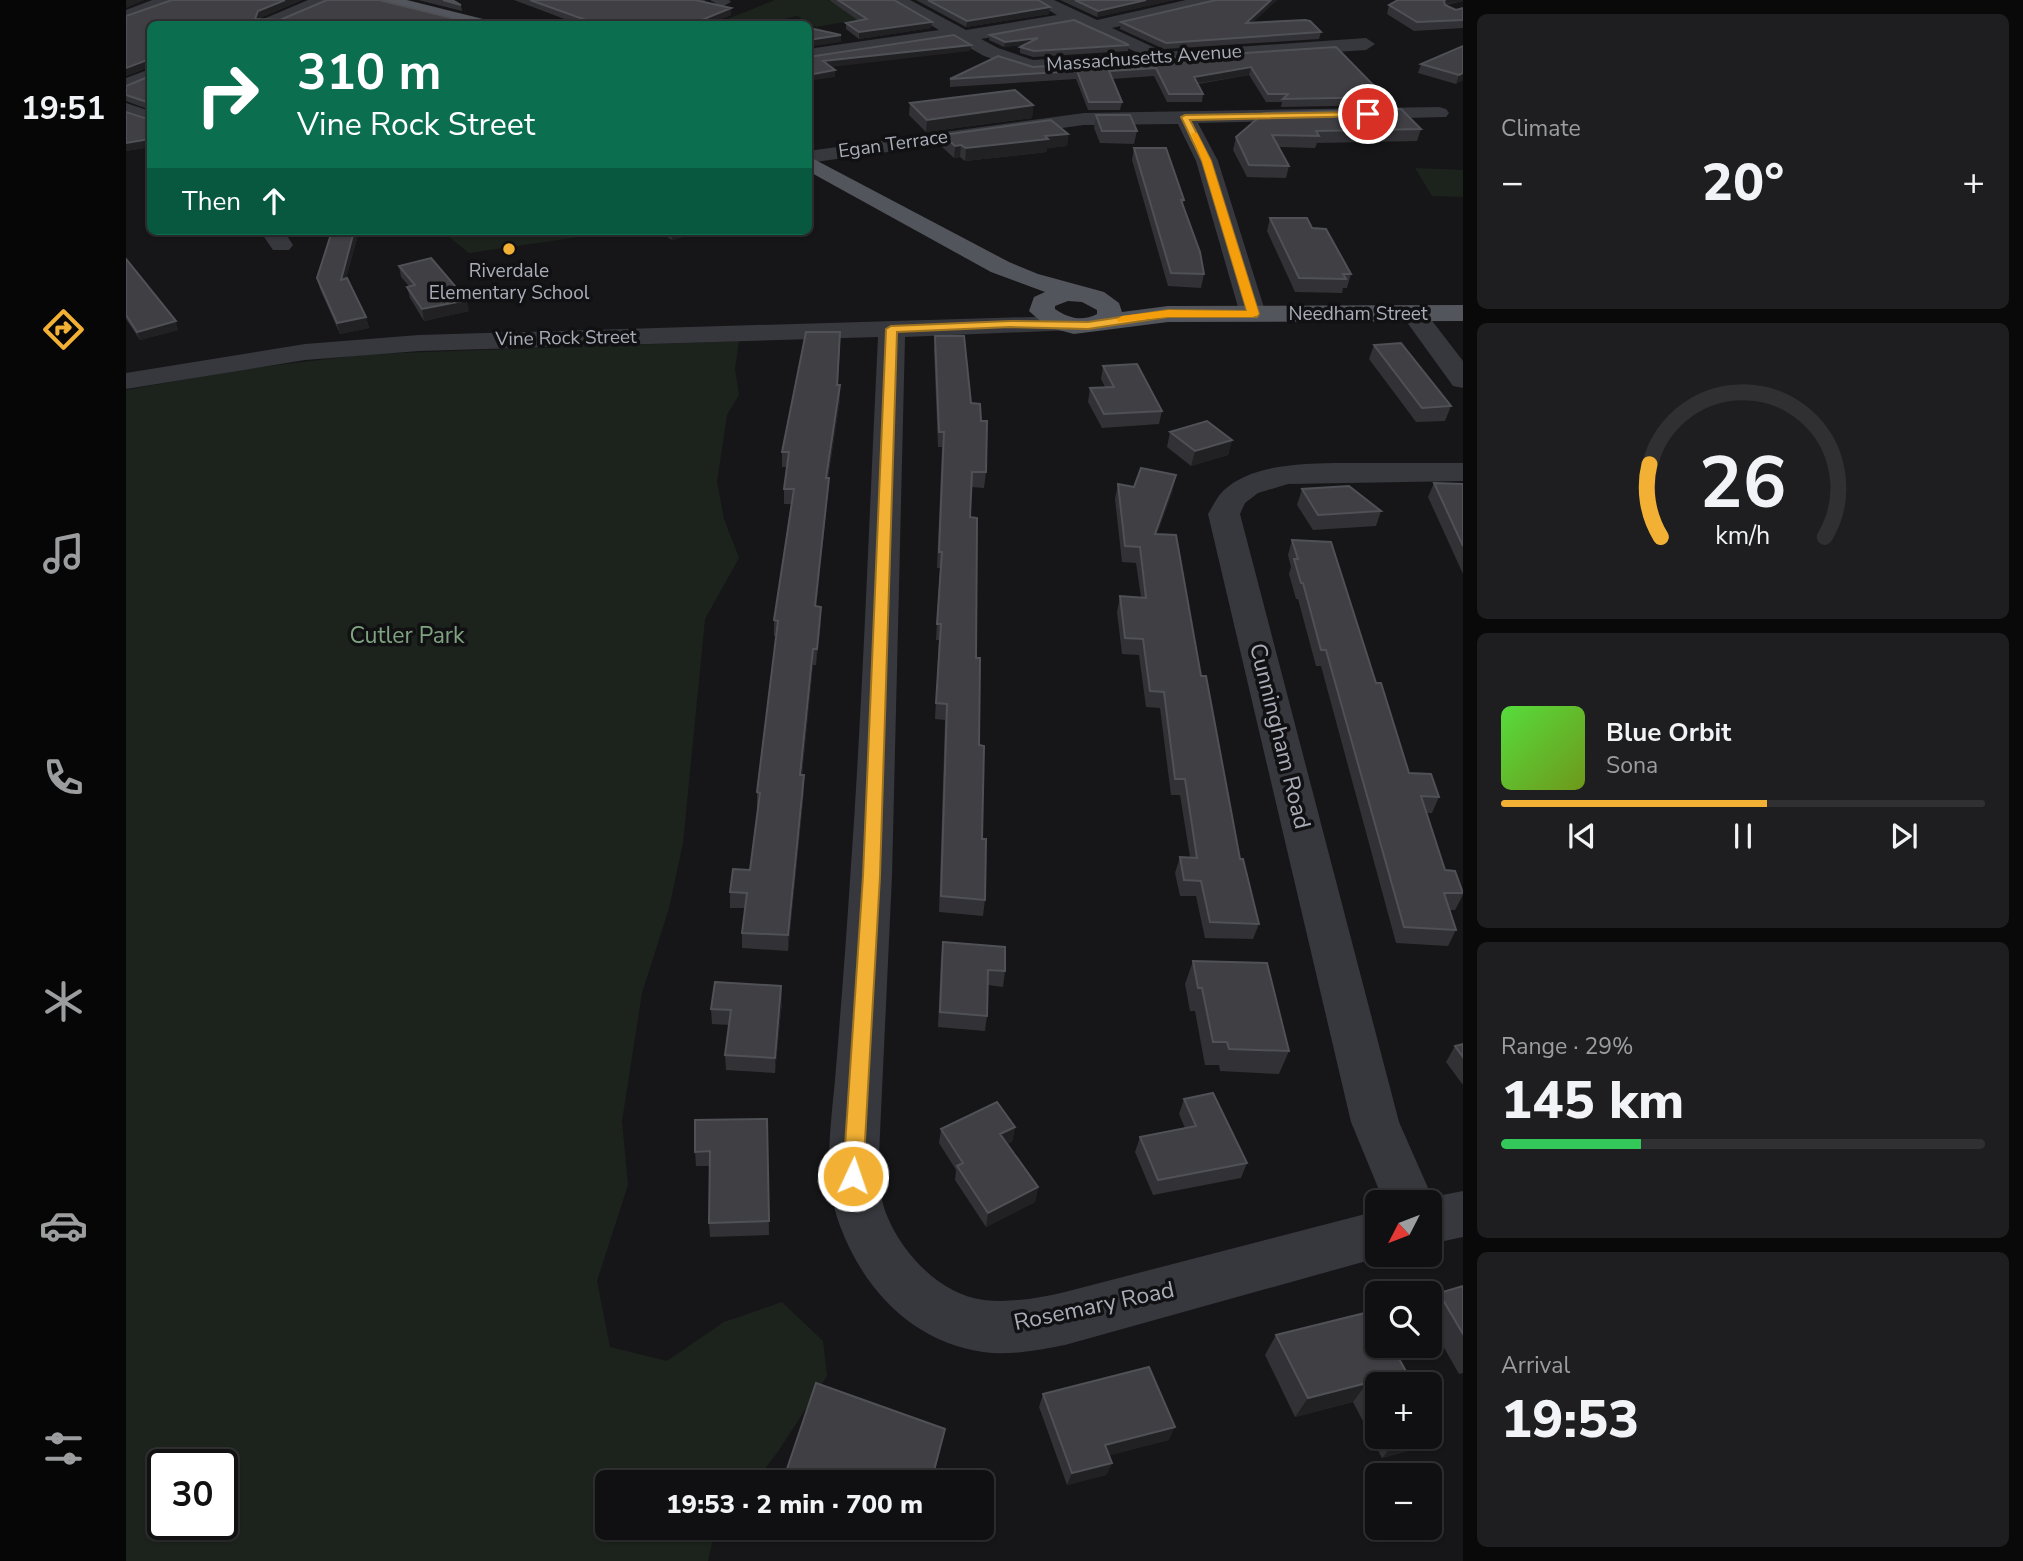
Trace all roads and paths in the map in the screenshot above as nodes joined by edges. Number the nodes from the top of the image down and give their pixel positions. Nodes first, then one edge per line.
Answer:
1 (167, 0) edge
2 (322, 0) edge
3 (387, 0) edge
4 (897, 0) edge
5 (1041, 0) edge
6 (1202, 1) edge
7 (126, 16) edge
8 (1076, 17) junction
9 (278, 21) edge
10 (469, 21) edge
11 (1096, 26) junction
12 (962, 34) junction
13 (1366, 44) dead end
14 (812, 54) edge
15 (1160, 57) junction
16 (147, 76) edge
17 (126, 85) edge
18 (126, 109) edge
19 (1439, 113) dead end
20 (1185, 117) junction
21 (147, 118) edge
22 (147, 120) edge
23 (126, 125) edge
24 (812, 158) edge
25 (812, 161) edge
26 (1000, 267) junction
27 (1075, 293) junction
28 (1050, 312) junction
29 (1102, 313) junction
30 (1463, 313) edge
31 (1253, 314) junction
32 (1414, 314) junction
33 (891, 329) junction
34 (1463, 380) edge
35 (126, 381) edge
36 (1463, 472) edge
37 (1404, 1190) edge
38 (1463, 1214) edge
39 (1442, 1218) edge
40 (1365, 1237) edge

1 - 7 street
2 - 9 street
3 - 10 main road
4 - 12 street, Massachusetts Avenue
5 - 8 street
6 - 11 street
8 - 11 street
8 - 12 street
11 - 15 street
12 - 14 street
12 - 15 street, Massachusetts Avenue
13 - 15 street, Massachusetts Avenue
16 - 17 street
18 - 21 street
19 - 20 street, Egan Terrace
20 - 24 street, Egan Terrace
20 - 31 street
22 - 23 street
25 - 26 main road
26 - 27 main road
26 - 28 main road
27 - 28 main road
27 - 29 main road
28 - 29 main road, Needham Street
28 - 33 street, Vine Rock Street
29 - 31 main road, Needham Street
30 - 32 main road, Needham Street
31 - 32 main road, Needham Street
32 - 34 street
33 - 35 street, Vine Rock Street
33 - 40 street, Rosemary Road
36 - 37 street, Cunningham Road
38 - 39 street

